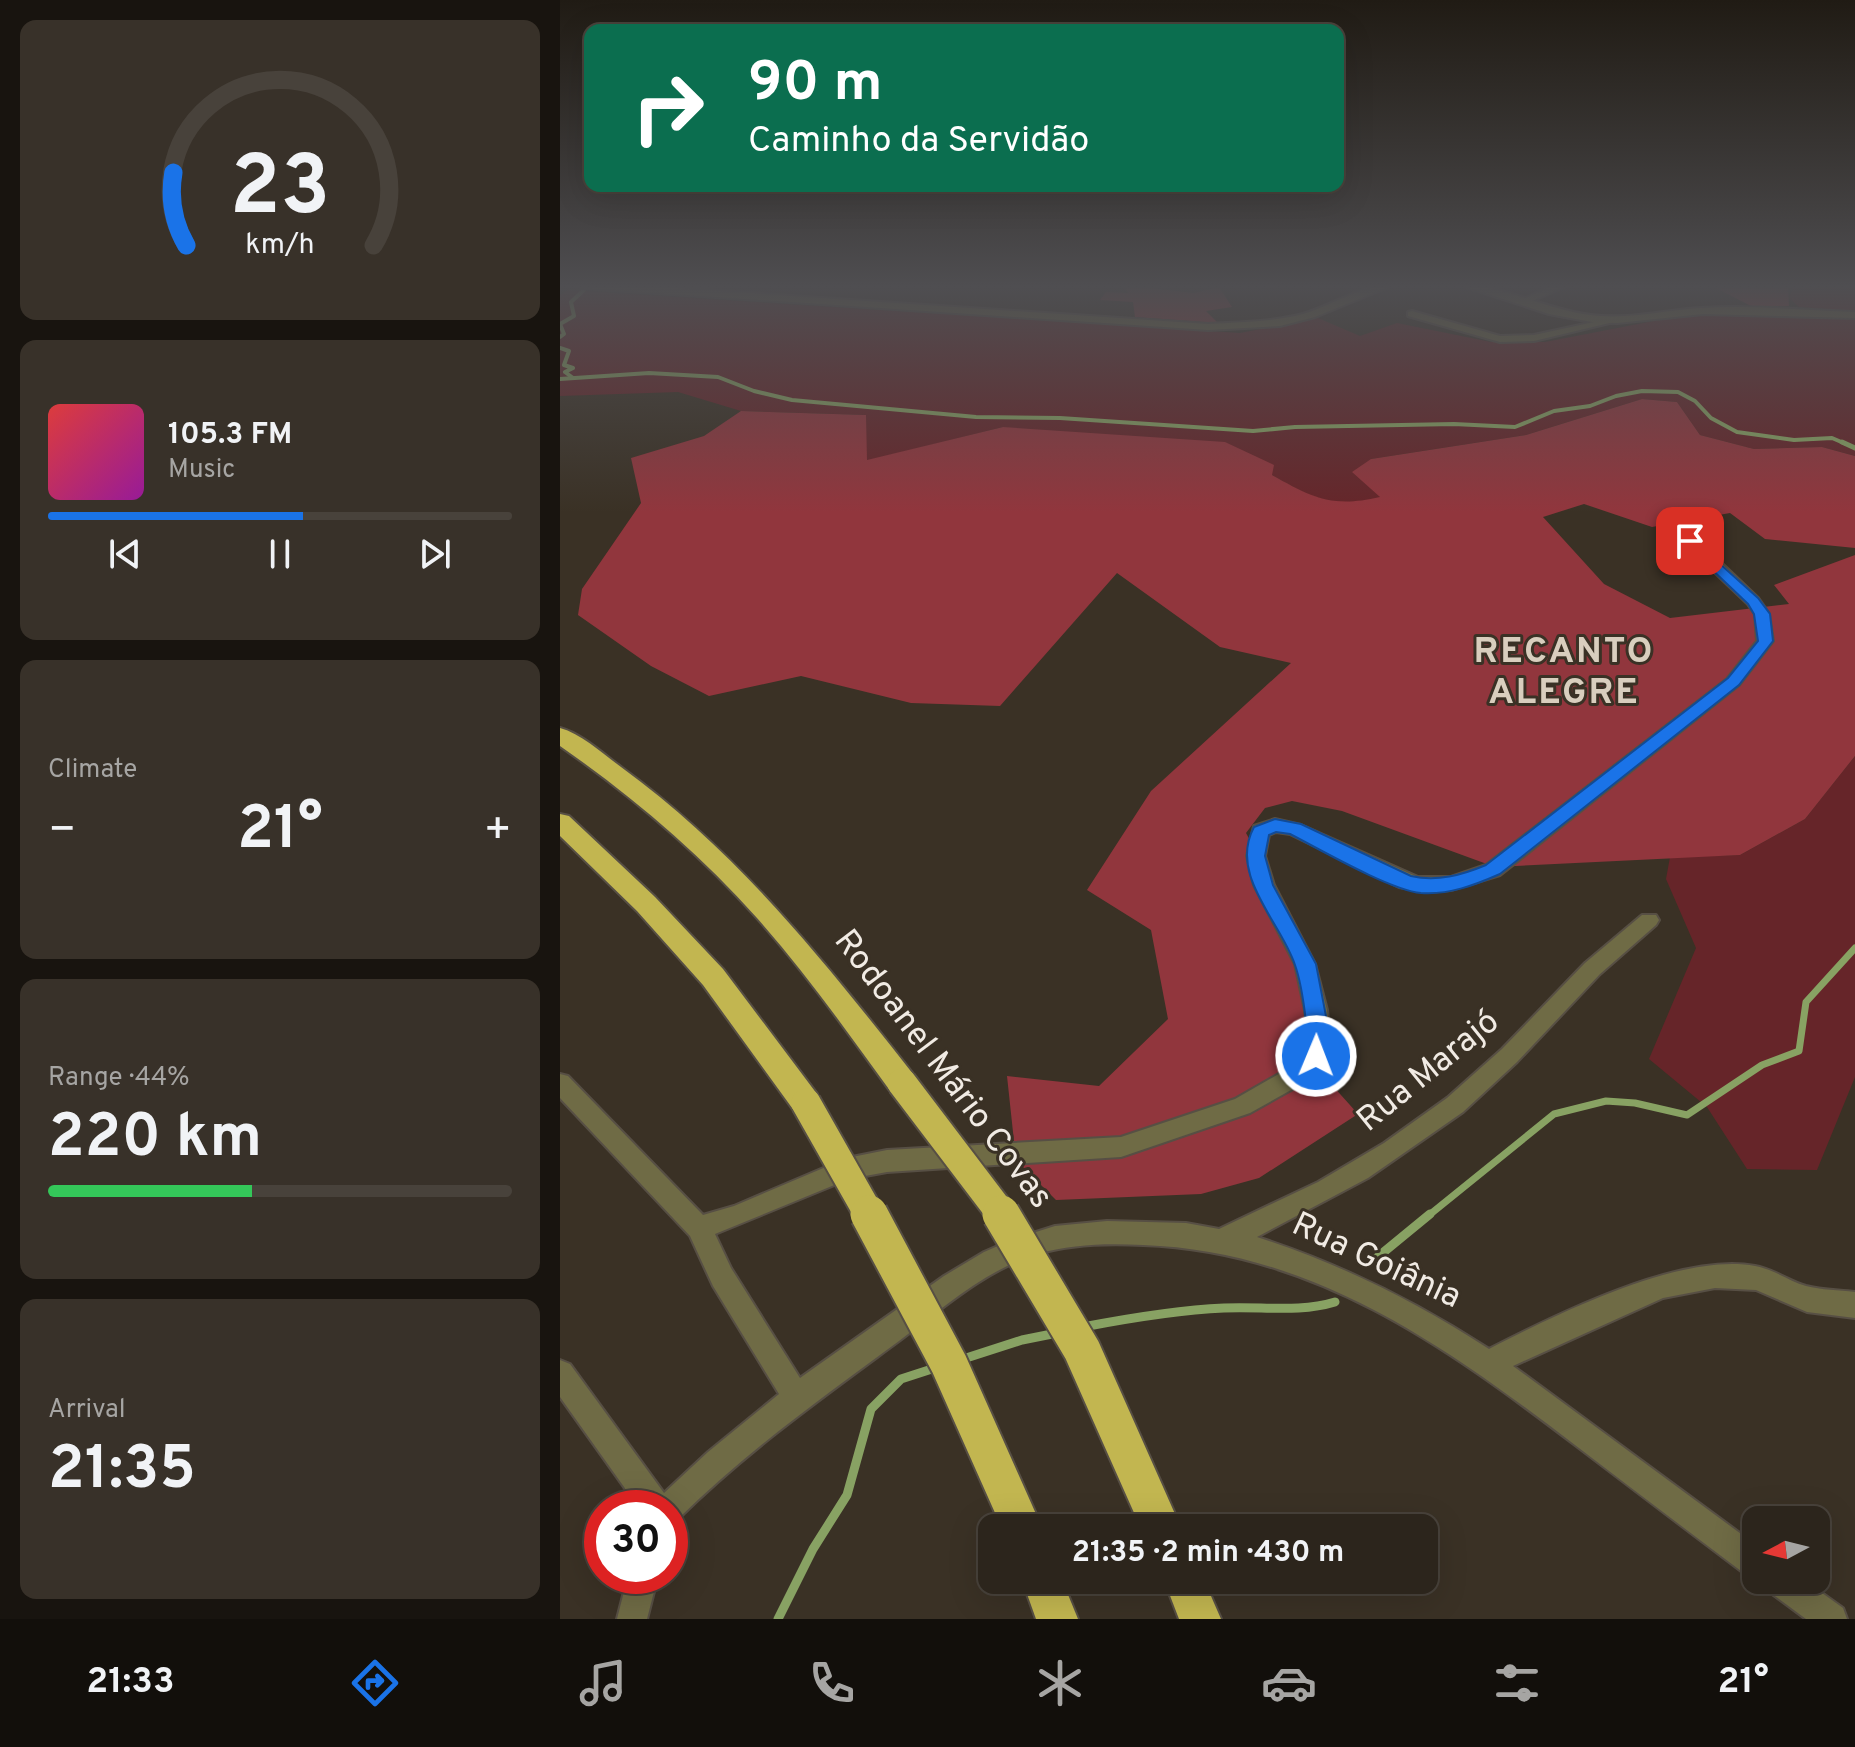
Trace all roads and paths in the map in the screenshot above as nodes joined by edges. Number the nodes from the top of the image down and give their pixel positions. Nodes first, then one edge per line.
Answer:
1 (1690, 541) dead end
2 (560, 735) edge
3 (560, 822) edge
4 (1649, 920) dead end
5 (560, 1083) edge
6 (699, 1228) junction
7 (1224, 1239) junction
8 (1855, 1305) edge
9 (1491, 1363) junction
10 (560, 1374) edge
11 (796, 1397) junction
12 (644, 1490) edge
13 (688, 1491) edge
14 (1016, 1514) edge
15 (1155, 1514) edge
16 (1742, 1552) edge
17 (638, 1594) edge
18 (1047, 1594) edge
19 (1798, 1594) edge
20 (632, 1619) edge
21 (1057, 1619) edge
22 (1832, 1619) edge

1 - 6 street
2 - 15 highway, Rodoanel Mário Covas, bridge
3 - 14 highway, bridge
4 - 7 street, Rua Marajó
5 - 6 street
6 - 11 street
7 - 9 street, Rua Goiânia
7 - 11 street, Rua Goiânia
8 - 9 street
9 - 16 street, Rua Goiânia
10 - 12 street
11 - 13 street, Rua Goiânia
17 - 20 street
18 - 21 highway
19 - 22 street

